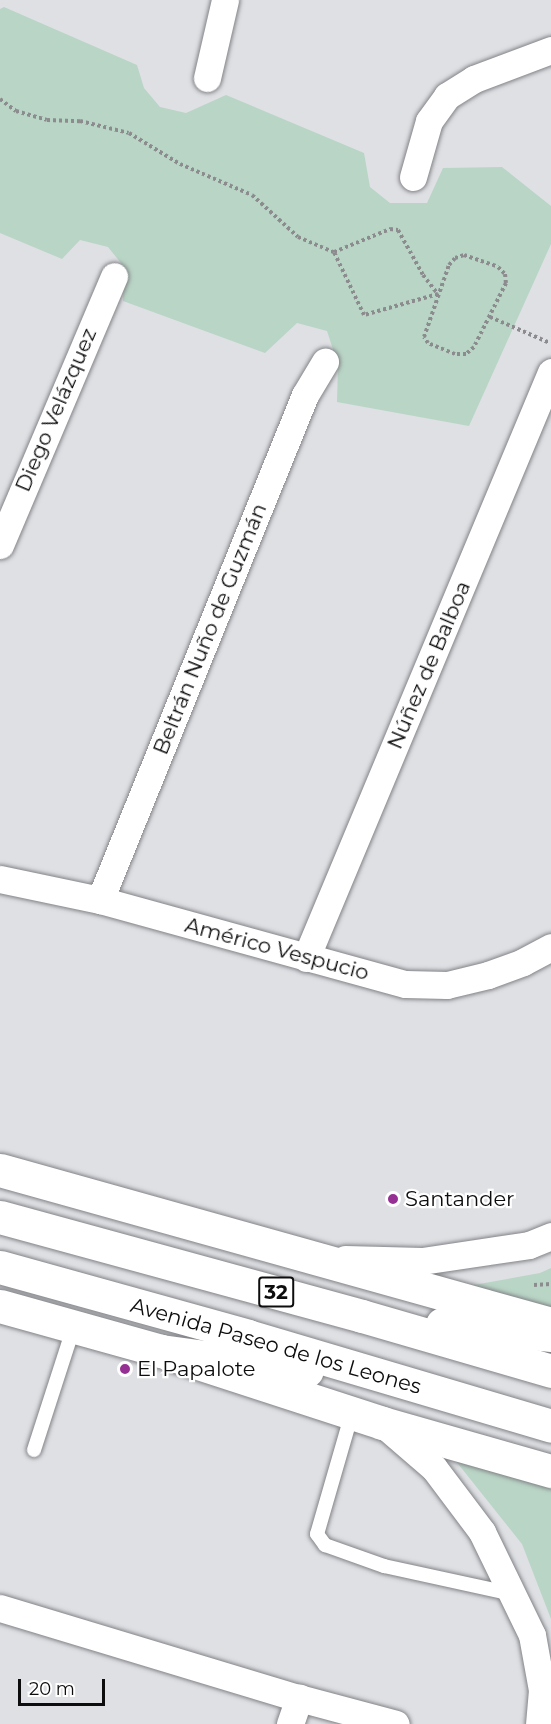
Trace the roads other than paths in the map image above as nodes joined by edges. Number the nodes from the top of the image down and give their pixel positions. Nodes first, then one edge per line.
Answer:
1 (225, 0) edge
2 (551, 50) edge
3 (207, 78) dead end
4 (413, 177) dead end
5 (114, 276) dead end
6 (325, 362) dead end
7 (551, 372) edge
8 (0, 544) edge
9 (1, 885) edge
10 (100, 900) junction
11 (551, 947) edge
12 (306, 958) junction
13 (0, 1170) edge
14 (0, 1217) edge
15 (551, 1236) edge
16 (315, 1258) junction
17 (0, 1267) edge
18 (0, 1306) edge
19 (362, 1316) junction
20 (551, 1324) edge
21 (74, 1326) junction
22 (551, 1335) edge
23 (160, 1351) junction
24 (551, 1371) edge
25 (402, 1384) junction
26 (367, 1418) junction
27 (551, 1426) edge
28 (34, 1450) dead end
29 (551, 1471) edge
30 (514, 1594) junction
31 (0, 1608) edge
32 (299, 1698) junction
33 (290, 1724) edge
34 (396, 1724) edge
35 (539, 1724) edge

1 - 3 street
2 - 4 street
5 - 8 street, Diego Velázquez
6 - 10 street, Beltrán Nuño de Guzmán
7 - 12 street, Núñez de Balboa
9 - 10 street, Américo Vespucio
10 - 12 street, Américo Vespucio
11 - 12 street, Américo Vespucio
13 - 16 main road
14 - 19 main road, 32
15 - 16 street
16 - 20 main road
17 - 25 main road, Avenida Paseo de los Leones / 32
18 - 21 main road
19 - 22 main road
19 - 24 main road, 32
21 - 23 main road
21 - 28 lane
23 - 25 main road
23 - 26 main road
25 - 27 main road, Avenida Paseo de los Leones / 32
26 - 29 main road
26 - 30 street
26 - 30 lane
30 - 35 street
31 - 32 street
32 - 33 street
32 - 34 street

